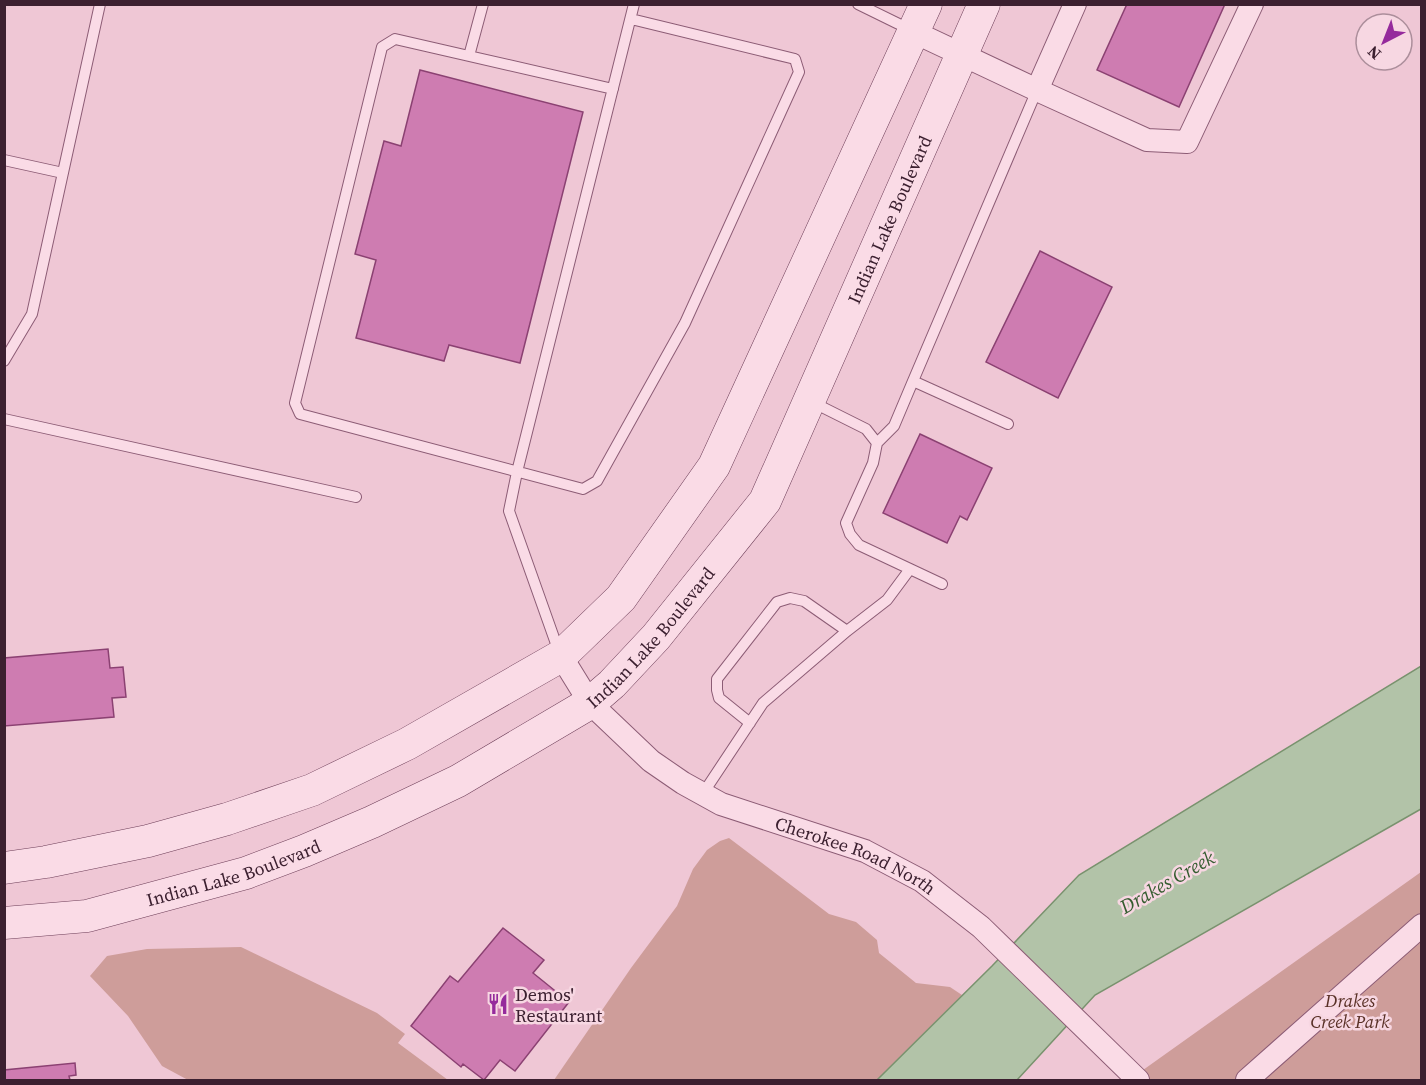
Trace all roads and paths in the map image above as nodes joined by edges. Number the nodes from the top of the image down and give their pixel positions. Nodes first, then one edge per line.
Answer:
1 (100, 4) edge
2 (483, 4) edge
3 (634, 4) edge
4 (858, 4) edge
5 (984, 4) edge
6 (1075, 4) edge
7 (1252, 4) edge
8 (920, 18) edge
9 (630, 19) junction
10 (962, 54) junction
11 (469, 56) junction
12 (614, 88) junction
13 (1037, 90) junction
14 (4, 160) edge
15 (63, 173) junction
16 (4, 361) edge
17 (913, 381) junction
18 (809, 401) junction
19 (4, 419) edge
20 (1008, 424) dead end
21 (877, 443) junction
22 (517, 472) junction
23 (356, 497) dead end
24 (910, 569) junction
25 (942, 584) dead end
26 (847, 631) junction
27 (561, 656) junction
28 (590, 703) junction
29 (750, 723) junction
30 (702, 795) junction
31 (4, 868) edge
32 (4, 923) edge
33 (1422, 925) edge
34 (1138, 1080) edge
35 (1247, 1080) edge

1 - 15 lane
2 - 11 lane
3 - 9 lane
4 - 8 lane
5 - 10 main road, Indian Lake Boulevard
6 - 13 street
7 - 13 street
8 - 10 street
8 - 27 main road
9 - 12 lane
9 - 22 lane
10 - 13 street
10 - 18 main road, Indian Lake Boulevard
11 - 12 lane
11 - 22 lane
12 - 22 lane
13 - 17 lane
14 - 15 lane
15 - 16 lane
17 - 20 lane
17 - 21 lane
18 - 21 lane
18 - 28 main road, Indian Lake Boulevard
19 - 23 lane
21 - 24 lane
22 - 27 lane
24 - 25 lane
24 - 26 lane
26 - 29 lane
26 - 29 lane
27 - 28 street, Cherokee Road North
27 - 31 main road
28 - 30 street, Cherokee Road North
28 - 32 main road, Indian Lake Boulevard
29 - 30 lane
30 - 34 street, Cherokee Road North
33 - 35 street

